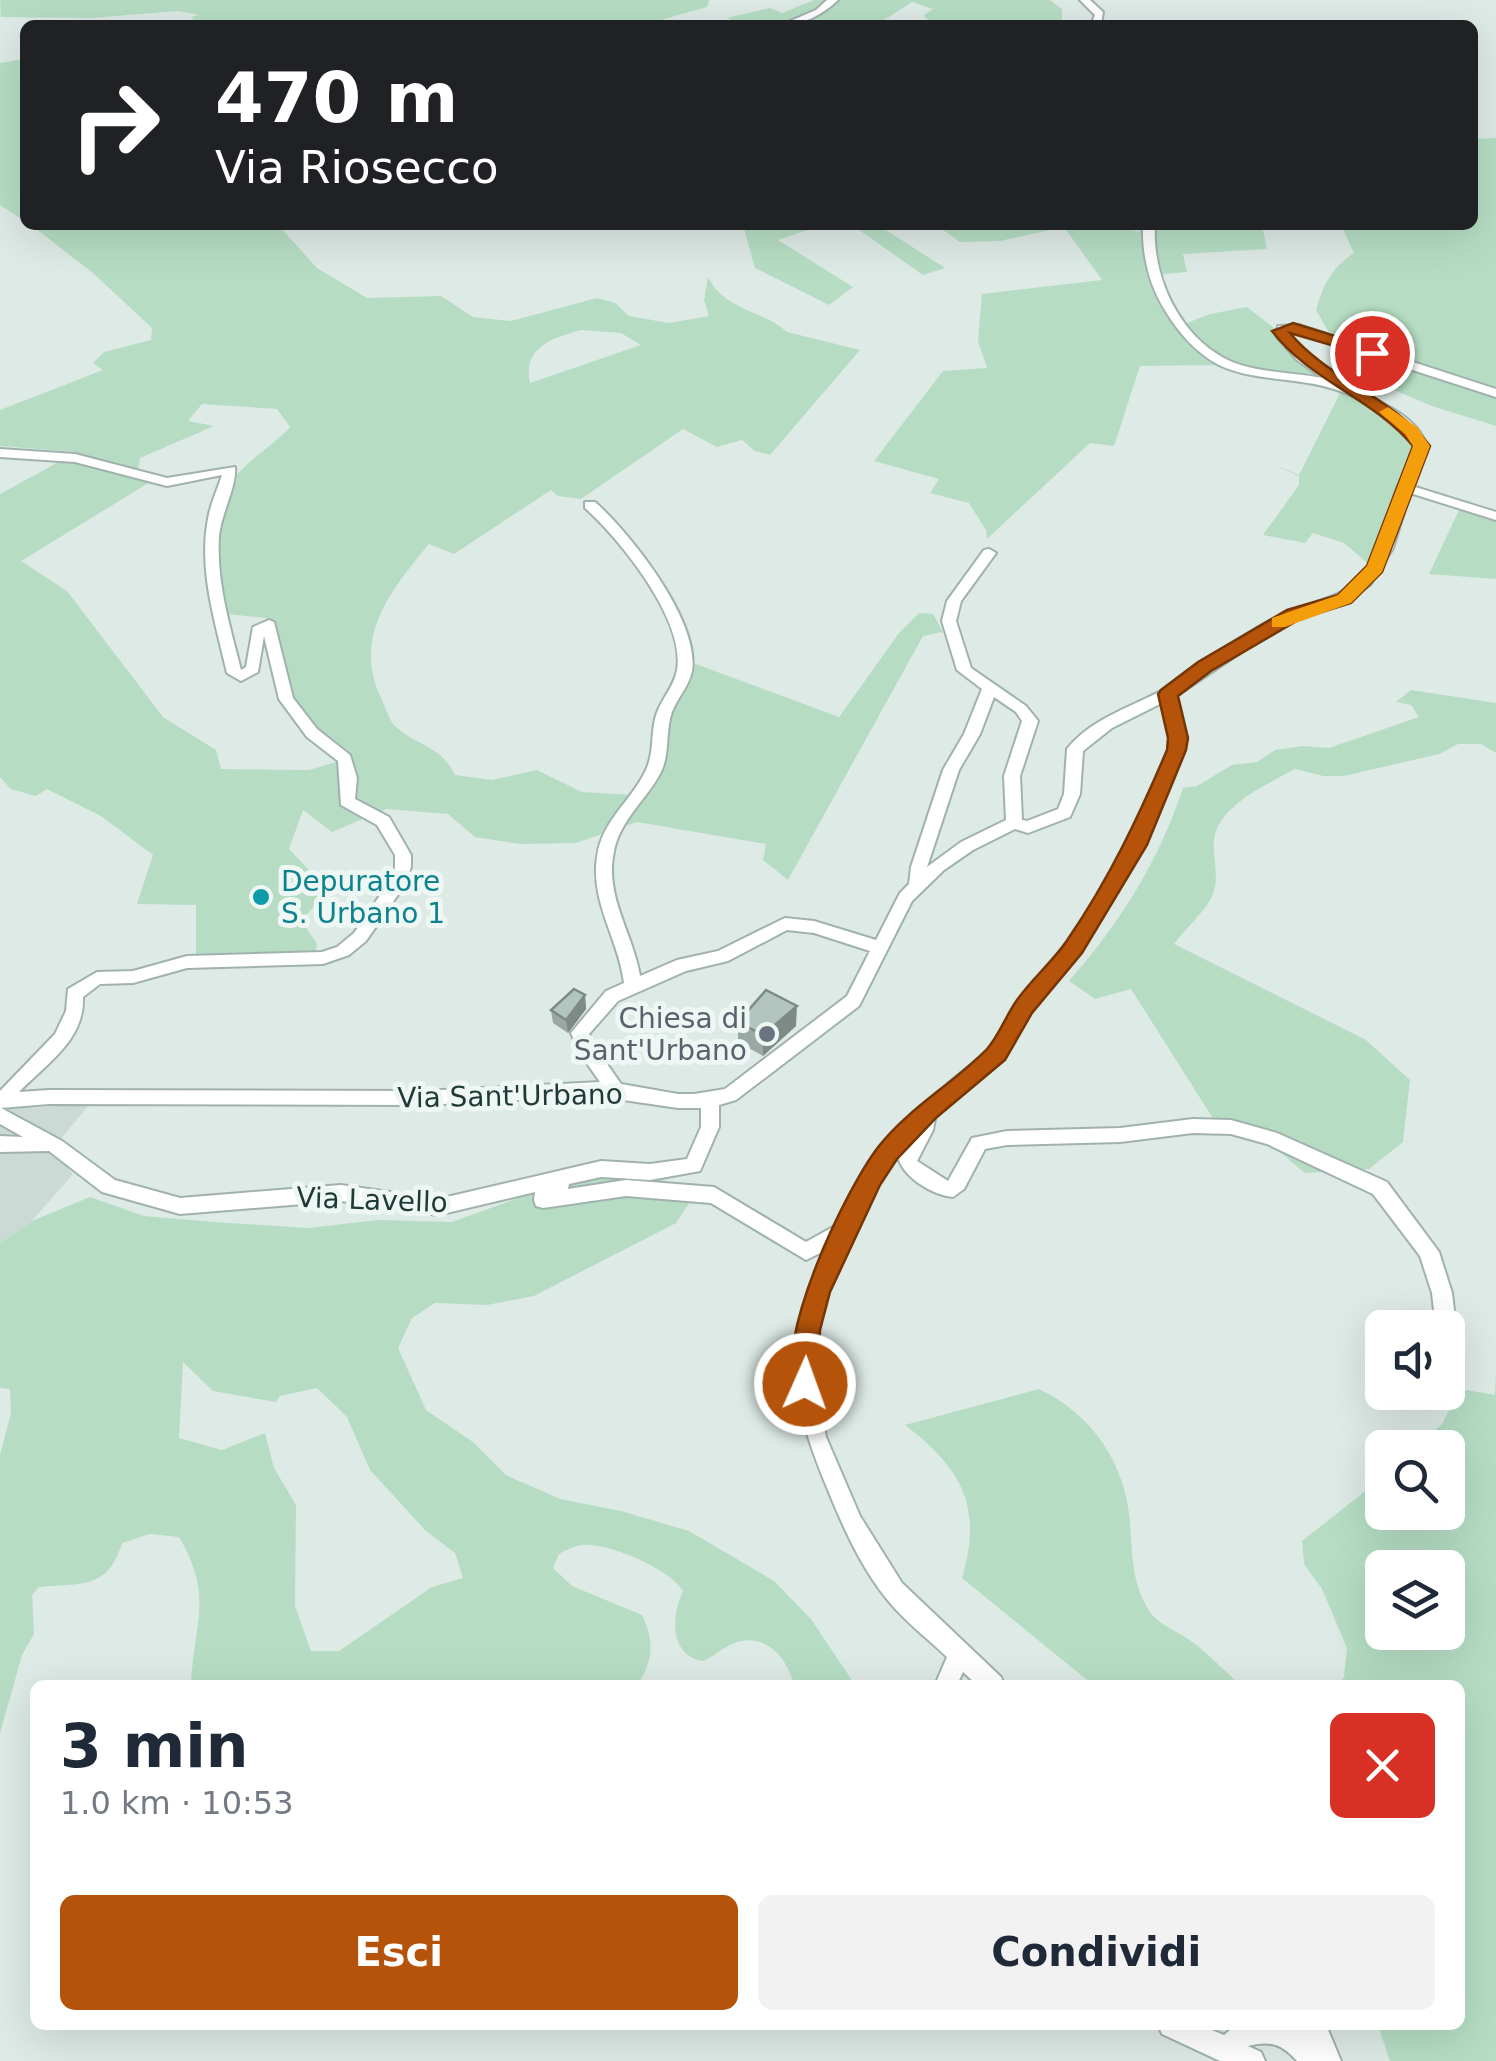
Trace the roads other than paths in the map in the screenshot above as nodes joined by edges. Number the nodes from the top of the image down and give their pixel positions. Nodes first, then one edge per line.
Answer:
1 (833, 0) edge
2 (1085, 0) edge
3 (799, 20) edge
4 (1098, 20) edge
5 (1148, 230) edge
6 (1340, 385) junction
7 (1496, 392) edge
8 (0, 453) edge
9 (1403, 488) junction
10 (590, 505) dead end
11 (1496, 516) edge
12 (989, 553) dead end
13 (990, 688) junction
14 (1168, 694) junction
15 (1014, 823) junction
16 (917, 886) junction
17 (882, 948) junction
18 (633, 987) junction
19 (616, 1090) junction
20 (710, 1102) junction
21 (1, 1105) edge
22 (928, 1110) junction
23 (0, 1144) edge
24 (55, 1146) junction
25 (592, 1171) junction
26 (844, 1229) junction
27 (1445, 1310) edge
28 (959, 1655) junction
29 (948, 1680) edge
30 (987, 1680) edge
31 (1181, 2030) edge
32 (1260, 2030) edge
33 (1274, 2030) edge
34 (1315, 2030) edge
35 (1240, 2056) edge
36 (1314, 2061) edge
37 (1328, 2061) edge

1 - 3 street
2 - 4 street
5 - 6 street
6 - 7 street
6 - 9 street
8 - 21 street
9 - 11 street
9 - 14 street
10 - 18 street
12 - 13 street
13 - 15 street
13 - 16 street
14 - 15 street
14 - 22 street
15 - 16 street
16 - 17 street
17 - 18 street
17 - 20 street
18 - 19 street
19 - 20 street, Via Sant'Urbano
19 - 21 street, Via Sant'Urbano
20 - 25 street, Via Lavello
21 - 24 street, Via Lavello
22 - 26 street
22 - 27 street
23 - 24 street
24 - 25 street, Via Lavello
25 - 26 street
26 - 28 street
28 - 29 street
28 - 30 street
31 - 35 street
32 - 35 street
33 - 36 street
34 - 37 street

